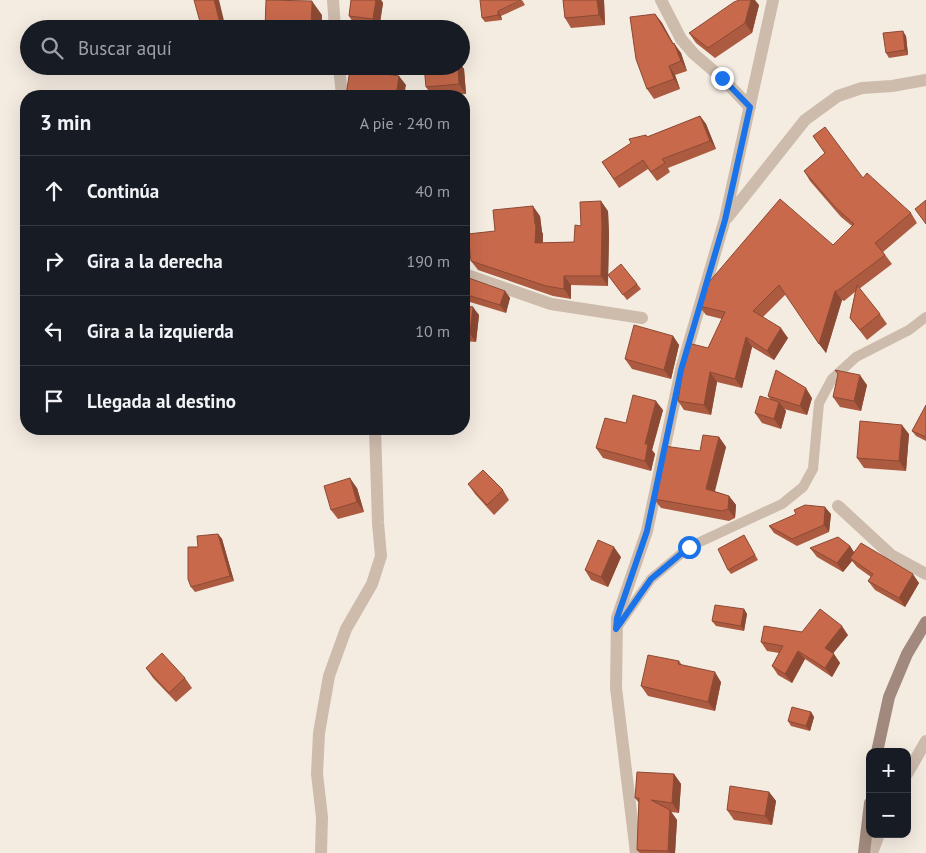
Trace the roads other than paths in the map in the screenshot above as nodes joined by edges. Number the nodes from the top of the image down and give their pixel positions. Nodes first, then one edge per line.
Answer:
1 (333, 0) edge
2 (661, 0) edge
3 (773, 0) edge
4 (334, 20) edge
5 (340, 75) edge
6 (926, 80) edge
7 (341, 90) edge
8 (750, 107) junction
9 (725, 220) junction
10 (470, 276) edge
11 (642, 318) dead end
12 (926, 318) edge
13 (376, 435) edge
14 (838, 506) dead end
15 (926, 574) edge
16 (926, 622) edge
17 (616, 629) junction
18 (926, 741) edge
19 (878, 748) edge
20 (911, 767) edge
21 (866, 836) edge
22 (878, 838) edge
23 (321, 853) edge
24 (636, 853) edge
25 (864, 853) edge
26 (872, 853) edge

1 - 4 street
2 - 8 street
3 - 8 street
5 - 7 street
6 - 9 street
8 - 9 street
9 - 17 street
10 - 11 street
12 - 17 lane
13 - 23 street
14 - 15 street
16 - 19 main road
17 - 24 street
18 - 20 street
21 - 25 main road
22 - 26 street

